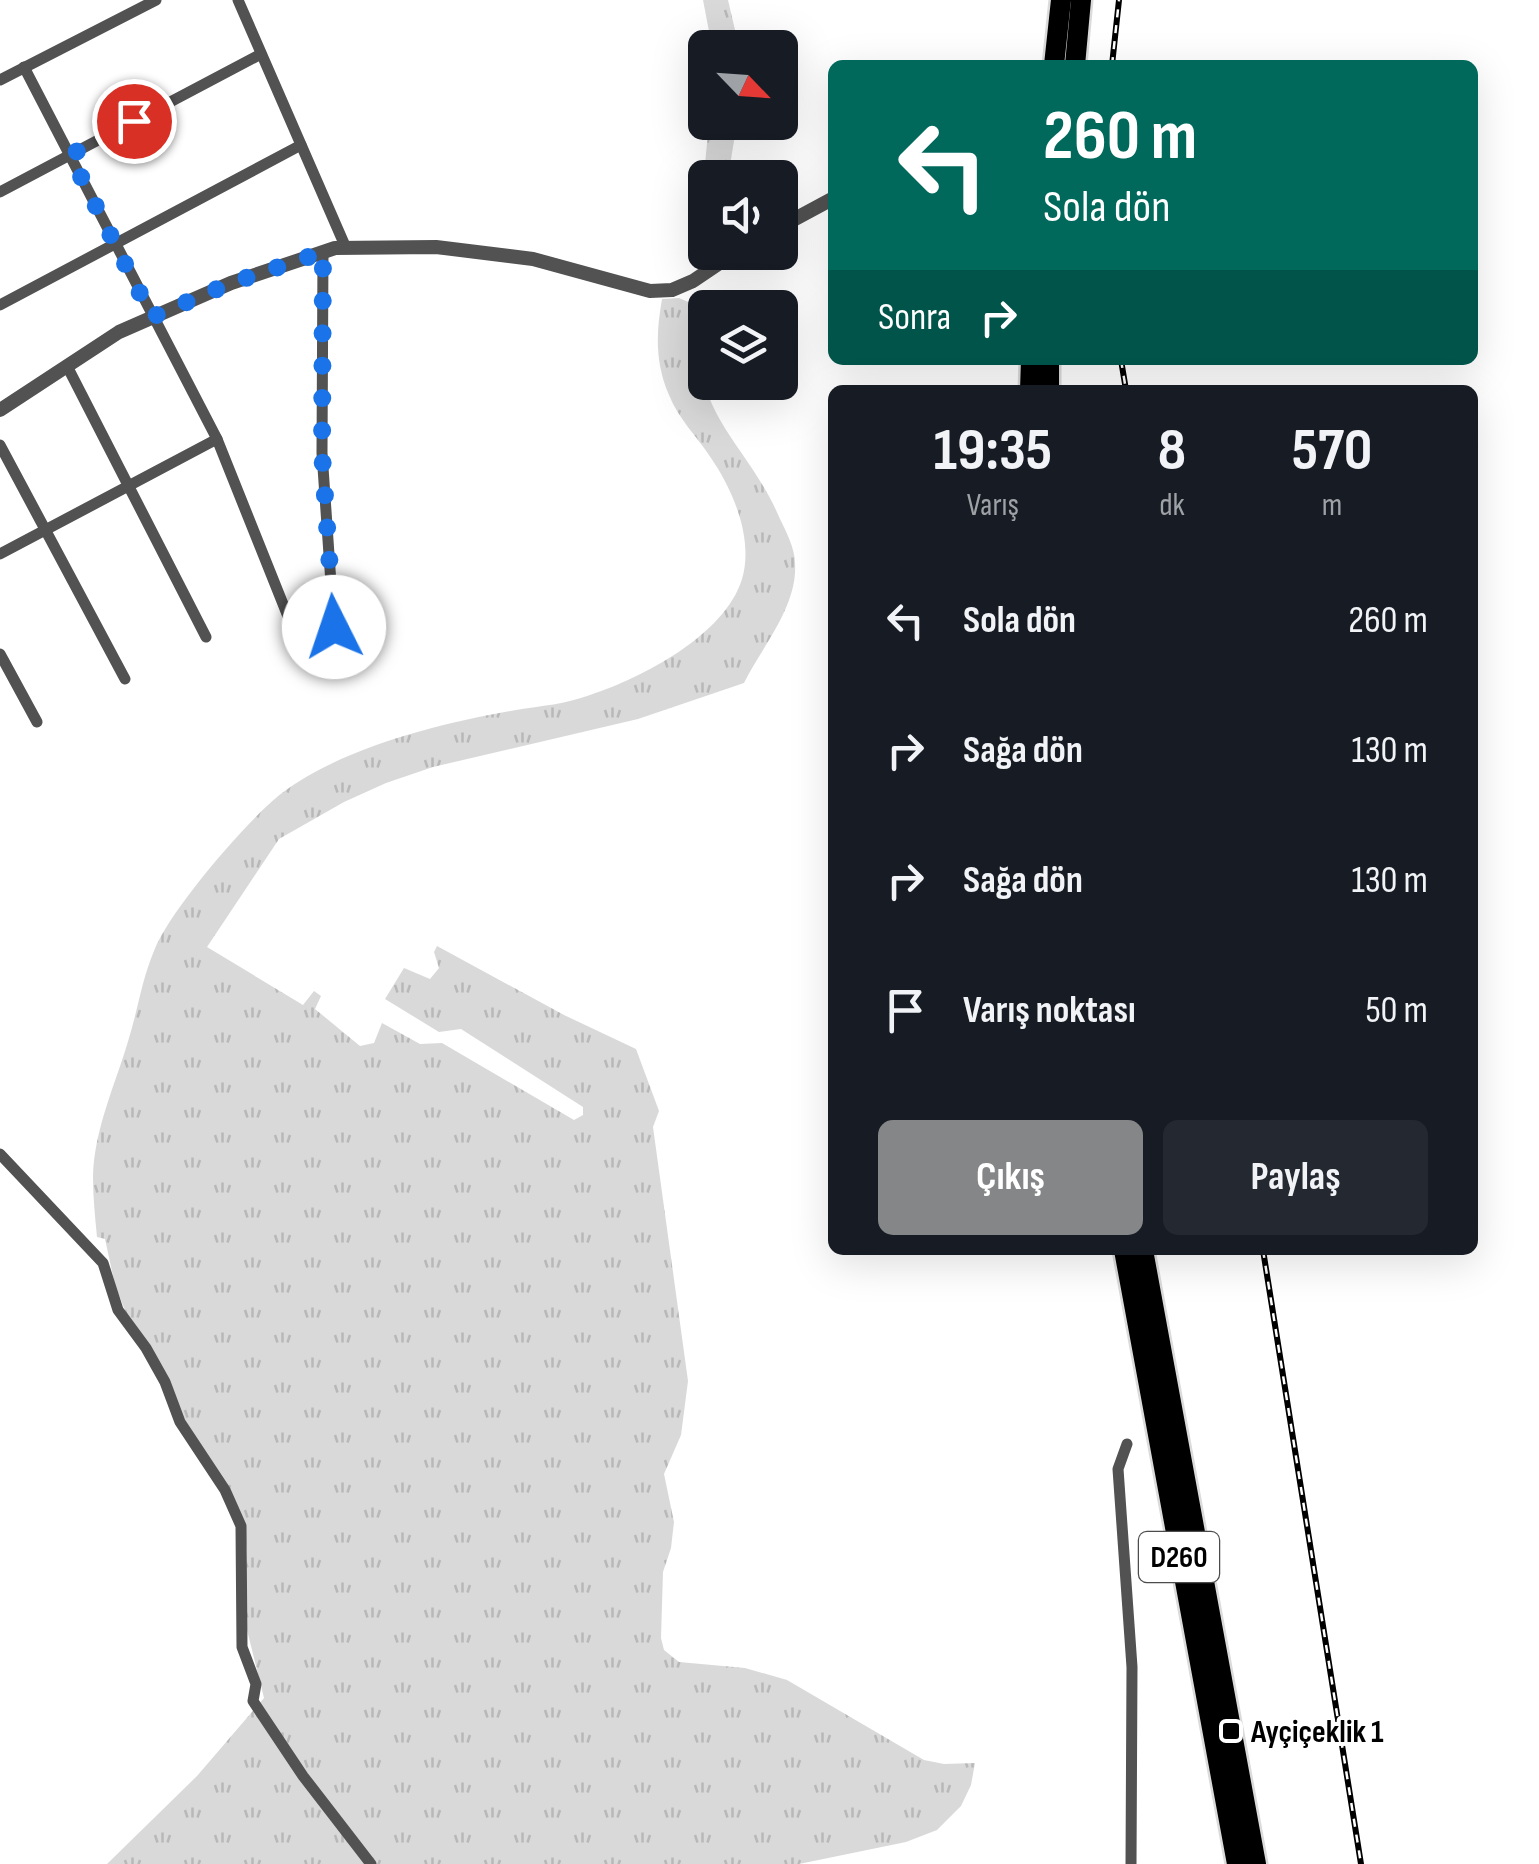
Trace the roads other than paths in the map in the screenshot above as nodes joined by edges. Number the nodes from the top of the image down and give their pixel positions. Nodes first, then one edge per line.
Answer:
1 (156, 0) edge
2 (238, 0) edge
3 (1062, 0) edge
4 (1081, 0) edge
5 (136, 4) edge
6 (261, 54) junction
7 (1055, 60) edge
8 (1075, 60) edge
9 (24, 67) junction
10 (0, 80) edge
11 (301, 145) junction
12 (70, 155) junction
13 (0, 192) edge
14 (828, 201) edge
15 (798, 217) edge
16 (115, 244) junction
17 (346, 248) junction
18 (323, 252) junction
19 (709, 270) edge
20 (0, 306) edge
21 (152, 317) junction
22 (67, 366) junction
23 (0, 410) edge
24 (217, 439) junction
25 (0, 445) edge
26 (128, 486) junction
27 (44, 530) junction
28 (0, 554) edge
29 (334, 627) dead end
30 (293, 628) dead end
31 (206, 637) dead end
32 (0, 654) edge
33 (125, 679) dead end
34 (37, 722) dead end
35 (0, 1154) edge
36 (1125, 1255) edge
37 (1145, 1255) edge
38 (1127, 1444) dead end
39 (371, 1864) edge
40 (1131, 1864) edge
41 (1237, 1864) edge
42 (1256, 1864) edge

1 - 5 street
2 - 6 street
3 - 7 highway
4 - 8 highway
5 - 9 street
6 - 11 street
6 - 12 street
9 - 10 street
9 - 12 street
11 - 16 street
11 - 17 street
12 - 13 street
12 - 16 street
14 - 15 street
16 - 20 street
16 - 21 street
17 - 18 street
17 - 19 street
18 - 21 street
18 - 29 street
21 - 22 street
21 - 24 street
22 - 23 street
22 - 26 street
24 - 26 street
24 - 30 street
25 - 27 street
26 - 27 street
26 - 31 street
27 - 28 street
27 - 33 street
32 - 34 street
35 - 39 street
36 - 41 highway, D260
37 - 42 highway, D260
38 - 40 street

